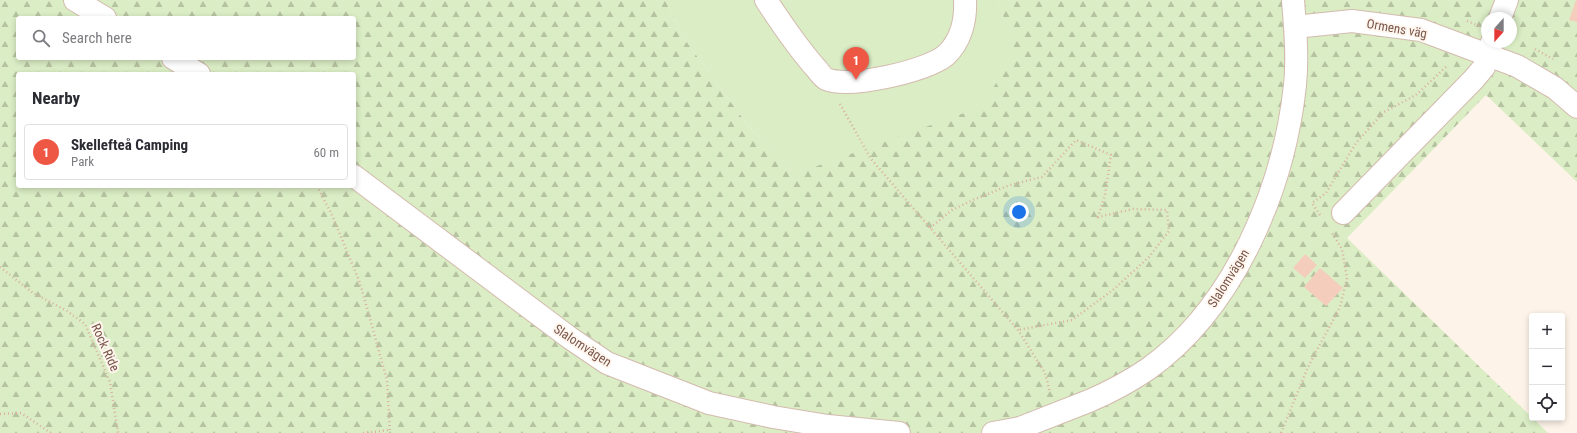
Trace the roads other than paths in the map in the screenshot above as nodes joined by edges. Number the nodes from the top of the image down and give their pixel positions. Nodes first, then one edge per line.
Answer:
1 (75, 0) edge
2 (766, 0) edge
3 (965, 0) edge
4 (1293, 0) edge
5 (1507, 0) edge
6 (1502, 12) edge
7 (102, 16) edge
8 (1295, 27) junction
9 (1481, 47) edge
10 (1490, 48) edge
11 (176, 60) edge
12 (196, 72) edge
13 (1577, 107) edge
14 (356, 178) edge
15 (1343, 213) dead end
16 (1019, 430) edge
17 (899, 433) edge
18 (993, 433) edge

1 - 7 street
2 - 3 street
4 - 8 street, Slalomvägen
5 - 6 street
8 - 9 street, Ormens väg
8 - 16 street, Slalomvägen, bridge
10 - 13 street, Ormens väg
10 - 15 street
11 - 12 street
14 - 17 street, Slalomvägen
16 - 18 street, Slalomvägen

